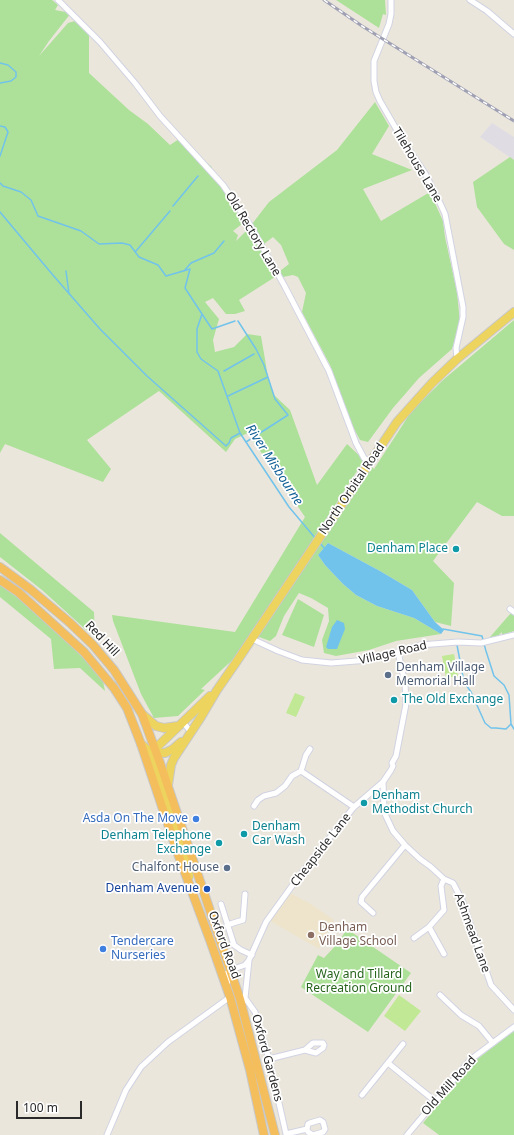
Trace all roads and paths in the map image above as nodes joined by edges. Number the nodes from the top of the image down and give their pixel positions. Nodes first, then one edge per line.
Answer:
1 (58, 0) edge
2 (391, 0) edge
3 (470, 0) edge
4 (514, 34) edge
5 (514, 312) edge
6 (457, 359) junction
7 (370, 462) junction
8 (0, 567) edge
9 (0, 580) edge
10 (514, 635) edge
11 (252, 639) junction
12 (398, 652) junction
13 (217, 690) junction
14 (142, 714) junction
15 (192, 714) junction
16 (201, 717) junction
17 (180, 724) junction
18 (189, 734) junction
19 (141, 744) junction
20 (310, 749) dead end
21 (156, 752) junction
22 (149, 767) joint
23 (301, 771) junction
24 (383, 782) junction
25 (168, 785) junction
26 (254, 806) dead end
27 (354, 807) junction
28 (405, 846) junction
29 (444, 879) junction
30 (245, 894) dead end
31 (194, 898) junction
32 (221, 904) dead end
33 (373, 913) dead end
34 (228, 925) junction
35 (429, 927) junction
36 (414, 938) dead end
37 (252, 954) junction
38 (444, 954) dead end
39 (249, 960) junction
40 (231, 970) junction
41 (440, 995) dead end
42 (230, 997) junction
43 (514, 1010) edge
44 (514, 1027) edge
45 (403, 1044) dead end
46 (493, 1044) junction
47 (305, 1050) dead end
48 (269, 1059) junction
49 (388, 1063) junction
50 (362, 1094) dead end
51 (435, 1101) junction
52 (284, 1126) junction
53 (307, 1129) dead end
54 (274, 1131) edge
55 (286, 1134) edge
56 (107, 1135) edge
57 (264, 1135) edge
58 (407, 1135) edge

1 - 7 street, Old Rectory Lane
2 - 6 street, Tilehouse Lane
3 - 4 street
5 - 6 main road, North Orbital Road
6 - 7 main road, North Orbital Road
7 - 11 main road, North Orbital Road
8 - 14 highway, Red Hill
9 - 19 highway, Red Hill
10 - 12 street, Village Road
11 - 12 street, Village Road
11 - 13 main road, North Orbital Road
12 - 24 street, Cheapside Lane
13 - 15 main road, North Orbital Road
13 - 16 main road, North Orbital Road
14 - 17 main road
14 - 21 highway, Red Hill
15 - 16 street
15 - 17 main road, North Orbital Road
16 - 18 main road, North Orbital Road
17 - 18 street
17 - 21 main road, North Orbital Road
18 - 21 main road
18 - 25 main road, North Orbital Road
19 - 21 main road
19 - 22 highway, Red Hill
20 - 23 street
21 - 25 highway, Oxford Road
21 - 31 main road
22 - 31 highway, Oxford Road
23 - 26 street
23 - 27 street
24 - 27 street, Cheapside Lane
24 - 28 street, Ashmead Lane
25 - 40 highway, Oxford Road
27 - 37 street, Cheapside Lane
28 - 29 street, Ashmead Lane
28 - 33 street
29 - 35 street
29 - 43 street, Ashmead Lane
30 - 34 street
31 - 42 highway, Oxford Road
32 - 34 street
34 - 37 street
35 - 36 street
35 - 38 street
37 - 39 street, Cheapside Lane
39 - 40 street
39 - 48 street, Oxford Gardens
40 - 42 street
40 - 54 highway, Oxford Road
41 - 46 street
42 - 56 street
42 - 57 highway, Oxford Road
44 - 46 street, Old Mill Road
45 - 49 street
46 - 51 street, Old Mill Road
47 - 48 street
48 - 52 street, Oxford Gardens
49 - 50 street
49 - 51 street
51 - 58 street, Old Mill Road
52 - 54 street
52 - 55 street, Oxford Gardens
53 - 55 street

